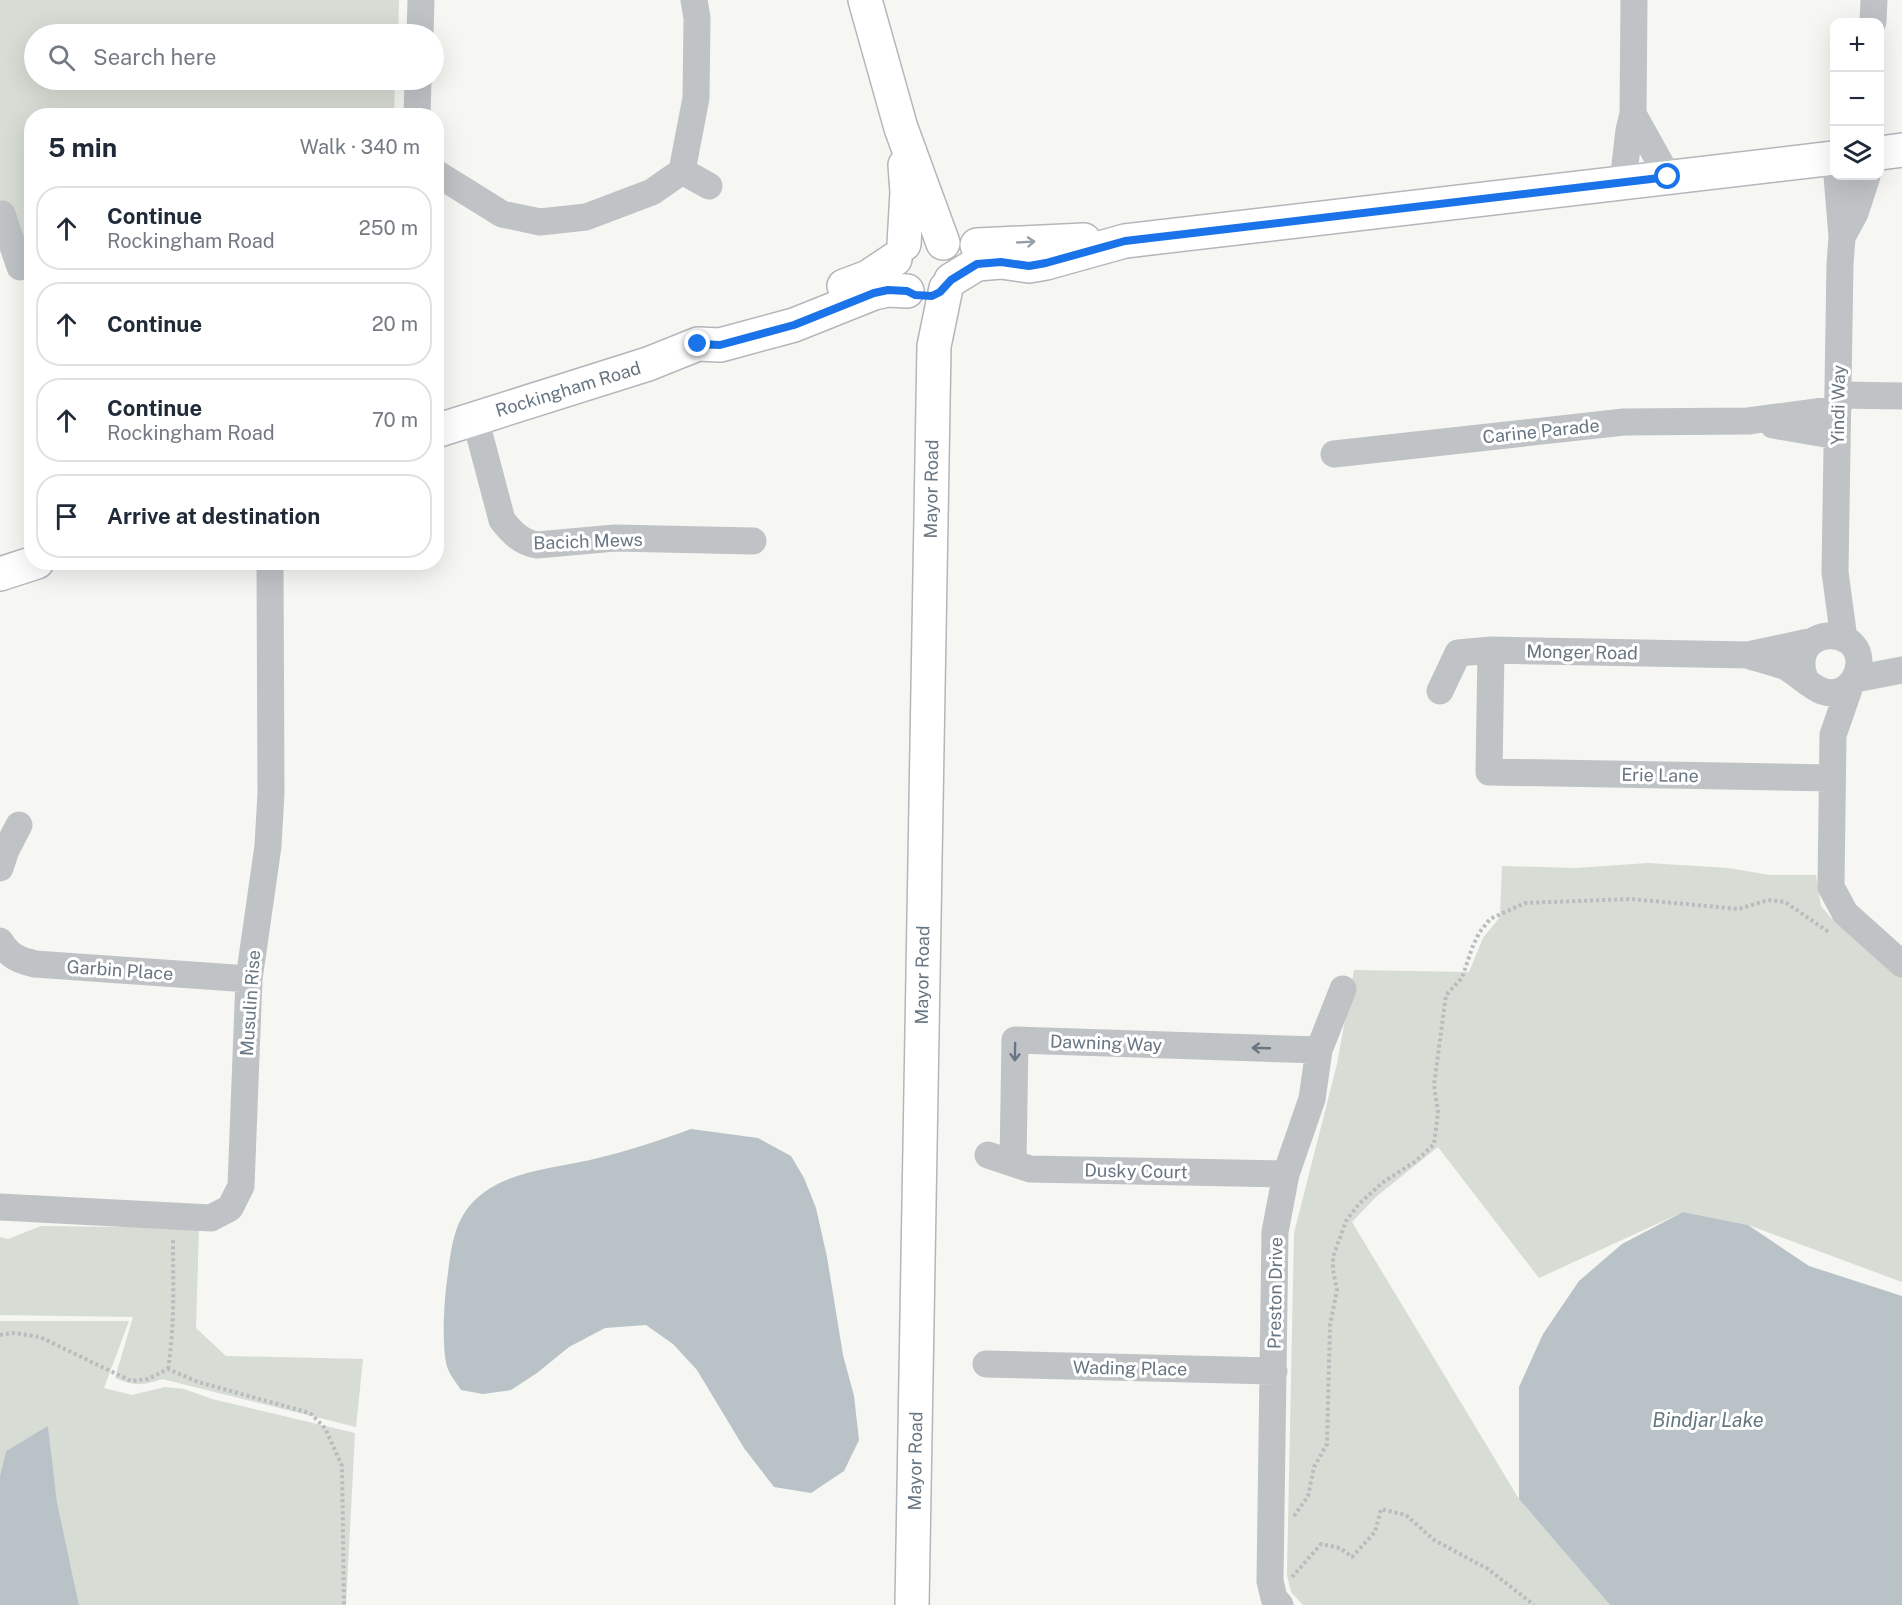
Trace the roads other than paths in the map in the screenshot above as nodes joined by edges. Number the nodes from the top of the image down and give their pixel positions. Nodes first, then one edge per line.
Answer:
1 (421, 0) edge
2 (694, 0) edge
3 (865, 0) edge
4 (1634, 0) edge
5 (1874, 0) edge
6 (1874, 18) edge
7 (420, 24) edge
8 (418, 90) edge
9 (417, 108) edge
10 (1633, 114) junction
11 (901, 128) junction
12 (1902, 150) edge
13 (1884, 152) edge
14 (1830, 158) edge
15 (682, 171) junction
16 (1668, 177) junction
17 (444, 178) edge
18 (1837, 180) edge
19 (1867, 180) edge
20 (1623, 182) junction
21 (709, 186) dead end
22 (2, 214) dead end
23 (1842, 237) junction
24 (1125, 241) junction
25 (945, 244) junction
26 (900, 252) junction
27 (17, 268) edge
28 (930, 288) junction
29 (698, 344) junction
30 (1902, 396) edge
31 (1838, 402) junction
32 (475, 418) junction
33 (1748, 421) junction
34 (444, 428) edge
35 (1837, 436) junction
36 (1334, 454) dead end
37 (753, 541) dead end
38 (24, 566) edge
39 (270, 570) edge
40 (0, 574) edge
41 (1834, 642) junction
42 (1491, 650) junction
43 (1748, 655) junction
44 (1902, 660) edge
45 (1902, 670) edge
46 (1852, 682) junction
47 (1809, 683) junction
48 (1440, 692) dead end
49 (1833, 735) junction
50 (1831, 778) junction
51 (19, 825) dead end
52 (0, 868) edge
53 (0, 942) edge
54 (1902, 964) edge
55 (249, 979) junction
56 (1342, 989) dead end
57 (1319, 1050) junction
58 (1001, 1159) joint
59 (1286, 1174) junction
60 (6, 1208) edge
61 (986, 1364) dead end
62 (1274, 1371) junction
63 (1277, 1601) edge
64 (912, 1605) edge

1 - 7 street
2 - 15 street
3 - 11 main road
4 - 10 street
5 - 6 street
8 - 9 street
10 - 16 street
10 - 20 street
11 - 25 main road
11 - 26 main road
12 - 13 main road
14 - 16 main road, Rockingham Road
15 - 17 street
15 - 21 street
16 - 20 main road, Rockingham Road
18 - 23 street, Yindi Way
19 - 23 street, Yindi Way
20 - 24 main road, Rockingham Road
22 - 27 street
23 - 31 street, Yindi Way
25 -> 24 main road, Rockingham Road
24 - 28 main road, Rockingham Road
25 - 26 main road
25 - 28 main road
26 - 28 main road
26 - 29 main road, Rockingham Road
28 - 29 main road, Rockingham Road
28 - 64 main road, Mayor Road
29 - 32 main road, Rockingham Road
30 - 31 street, Carine Parade
31 - 33 street, Carine Parade
31 - 35 street, Yindi Way
32 - 34 main road, Rockingham Road
32 - 37 street, Bacich Mews
33 - 35 street, Carine Parade
33 - 36 street, Carine Parade
35 - 41 street, Yindi Way
38 - 40 main road
39 - 55 street, Musulin Rise
41 - 43 street, Monger Road
41 - 44 street
41 - 46 street, Yindi Way
41 - 47 street, Yindi Way
42 - 43 street, Monger Road
42 - 48 street, Monger Road
42 - 50 street, Erie Lane
43 - 47 street, Monger Road
45 - 46 street
46 - 47 street
46 - 49 street, Yindi Way
47 - 49 street, Yindi Way
49 - 50 street, Yindi Way
50 - 54 street, Yindi Way
51 - 52 street
53 - 55 street, Garbin Place
55 - 60 street, Musulin Rise
56 - 57 street, Preston Drive
57 -> 58 street, Dawning Way
57 - 59 street, Preston Drive
58 - 59 street, Dusky Court
59 - 62 street, Preston Drive
61 - 62 street, Wading Place
62 - 63 street, Preston Drive

